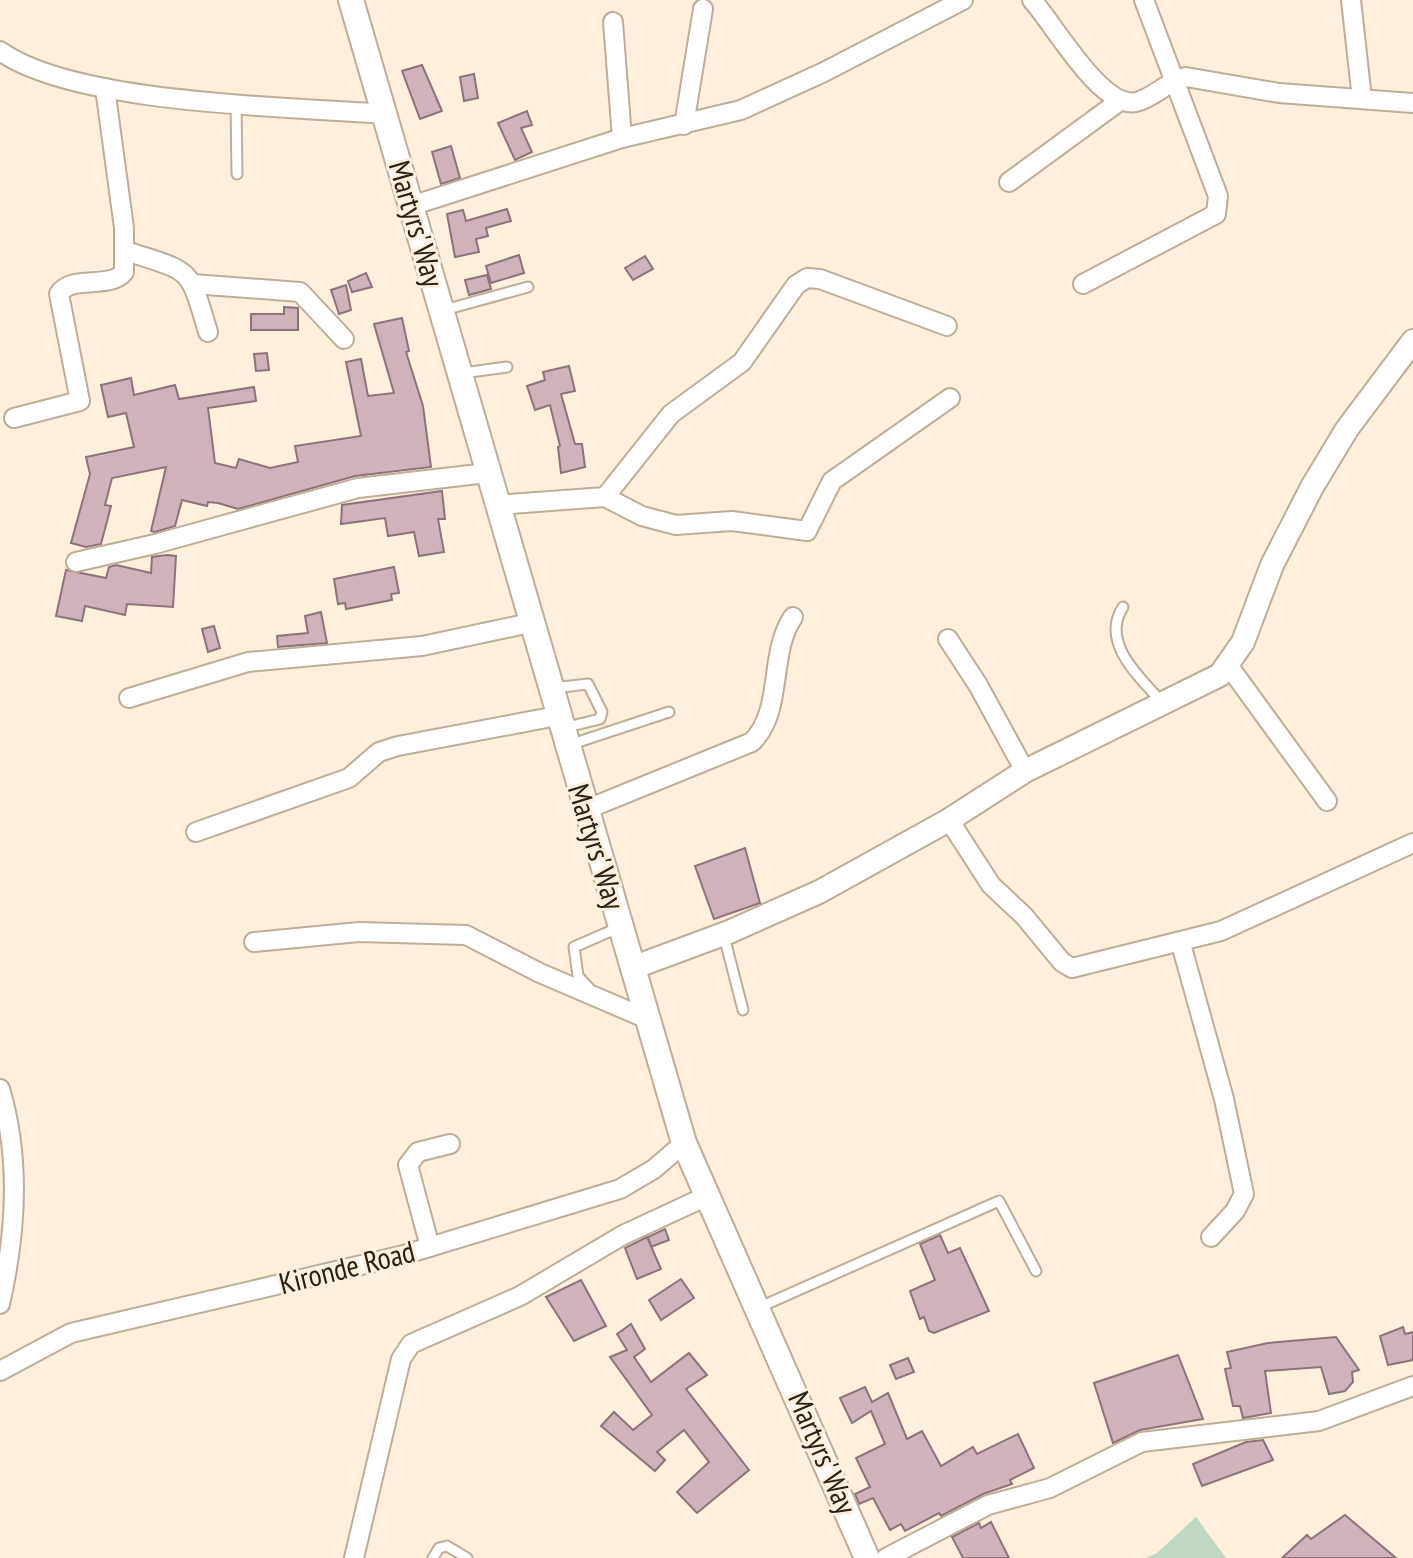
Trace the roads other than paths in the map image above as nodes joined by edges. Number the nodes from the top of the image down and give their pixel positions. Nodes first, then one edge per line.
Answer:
1 (351, 0) edge
2 (963, 0) edge
3 (1032, 0) edge
4 (1144, 0) edge
5 (1351, 0) edge
6 (703, 9) dead end
7 (613, 22) dead end
8 (0, 51) edge
9 (1174, 79) junction
10 (105, 88) junction
11 (1362, 99) junction
12 (1121, 100) junction
13 (236, 103) junction
14 (1413, 103) edge
15 (385, 114) junction
16 (684, 125) junction
17 (622, 138) junction
18 (237, 174) dead end
19 (1009, 182) dead end
20 (411, 206) junction
21 (126, 251) junction
22 (193, 284) junction
23 (1083, 284) dead end
24 (528, 287) dead end
25 (441, 311) junction
26 (947, 326) dead end
27 (208, 332) dead end
28 (344, 339) dead end
29 (1413, 341) edge
30 (507, 367) dead end
31 (459, 374) junction
32 (950, 398) dead end
33 (14, 418) dead end
34 (487, 473) junction
35 (605, 497) junction
36 (496, 505) junction
37 (76, 562) dead end
38 (1123, 607) dead end
39 (793, 617) dead end
40 (530, 623) junction
41 (948, 639) dead end
42 (1228, 665) junction
43 (549, 688) junction
44 (129, 698) dead end
45 (1164, 705) junction
46 (669, 712) dead end
47 (561, 730) junction
48 (1025, 771) junction
49 (1327, 801) dead end
50 (585, 810) junction
51 (949, 820) junction
52 (196, 832) dead end
53 (1413, 843) edge
54 (620, 927) junction
55 (723, 934) junction
56 (254, 942) dead end
57 (1181, 944) junction
58 (632, 968) junction
59 (601, 998) junction
60 (743, 1010) dead end
61 (645, 1018) junction
62 (0, 1089) edge
63 (684, 1143) junction
64 (450, 1144) dead end
65 (707, 1196) junction
66 (1211, 1237) dead end
67 (430, 1247) junction
68 (1036, 1271) dead end
69 (0, 1304) edge
70 (759, 1308) junction
71 (0, 1371) edge
72 (1413, 1386) edge
73 (354, 1558) edge
74 (433, 1558) edge
75 (467, 1558) edge
76 (867, 1558) edge
77 (886, 1558) edge

1 - 15 main road, Martyrs' Way
2 - 16 street
3 - 12 street
4 - 9 street
5 - 11 street
6 - 16 street
7 - 17 street
8 - 10 street
9 - 11 street
9 - 12 street
9 - 23 street
10 - 13 street
10 - 21 street
11 - 14 street
12 - 19 street
13 - 15 street
13 - 18 lane
15 - 20 main road, Martyrs' Way
16 - 17 street
17 - 20 street
20 - 25 main road, Martyrs' Way
21 - 22 street
21 - 33 street
22 - 27 street
22 - 28 street
24 - 25 lane
25 - 31 main road, Martyrs' Way
26 - 35 street
29 - 42 street
30 - 31 lane
31 - 34 main road, Martyrs' Way
32 - 35 street
34 - 36 main road, Martyrs' Way
34 - 37 street
35 - 36 street
36 - 40 main road, Martyrs' Way
38 - 45 lane
39 - 50 street
40 - 43 main road, Martyrs' Way
40 - 44 street
41 - 48 street
42 - 45 street
42 - 49 street
43 - 47 main road, Martyrs' Way
43 - 47 lane
45 - 48 street
46 - 47 lane
47 - 50 main road, Martyrs' Way
47 - 52 street
48 - 51 street
50 - 54 main road, Martyrs' Way
51 - 55 street
51 - 57 street
53 - 57 street
54 - 58 main road, Martyrs' Way
54 - 59 lane
55 - 58 street
55 - 60 lane
56 - 59 street
57 - 66 street
58 - 61 main road, Martyrs' Way
59 - 61 street
61 - 63 main road, Martyrs' Way
62 - 69 street
63 - 65 main road, Martyrs' Way
63 - 67 street, Kironde Road
64 - 67 street
65 - 70 main road, Martyrs' Way
65 - 73 street
67 - 71 street, Kironde Road
68 - 70 lane
70 - 76 main road, Martyrs' Way
72 - 77 street
74 - 75 lane

